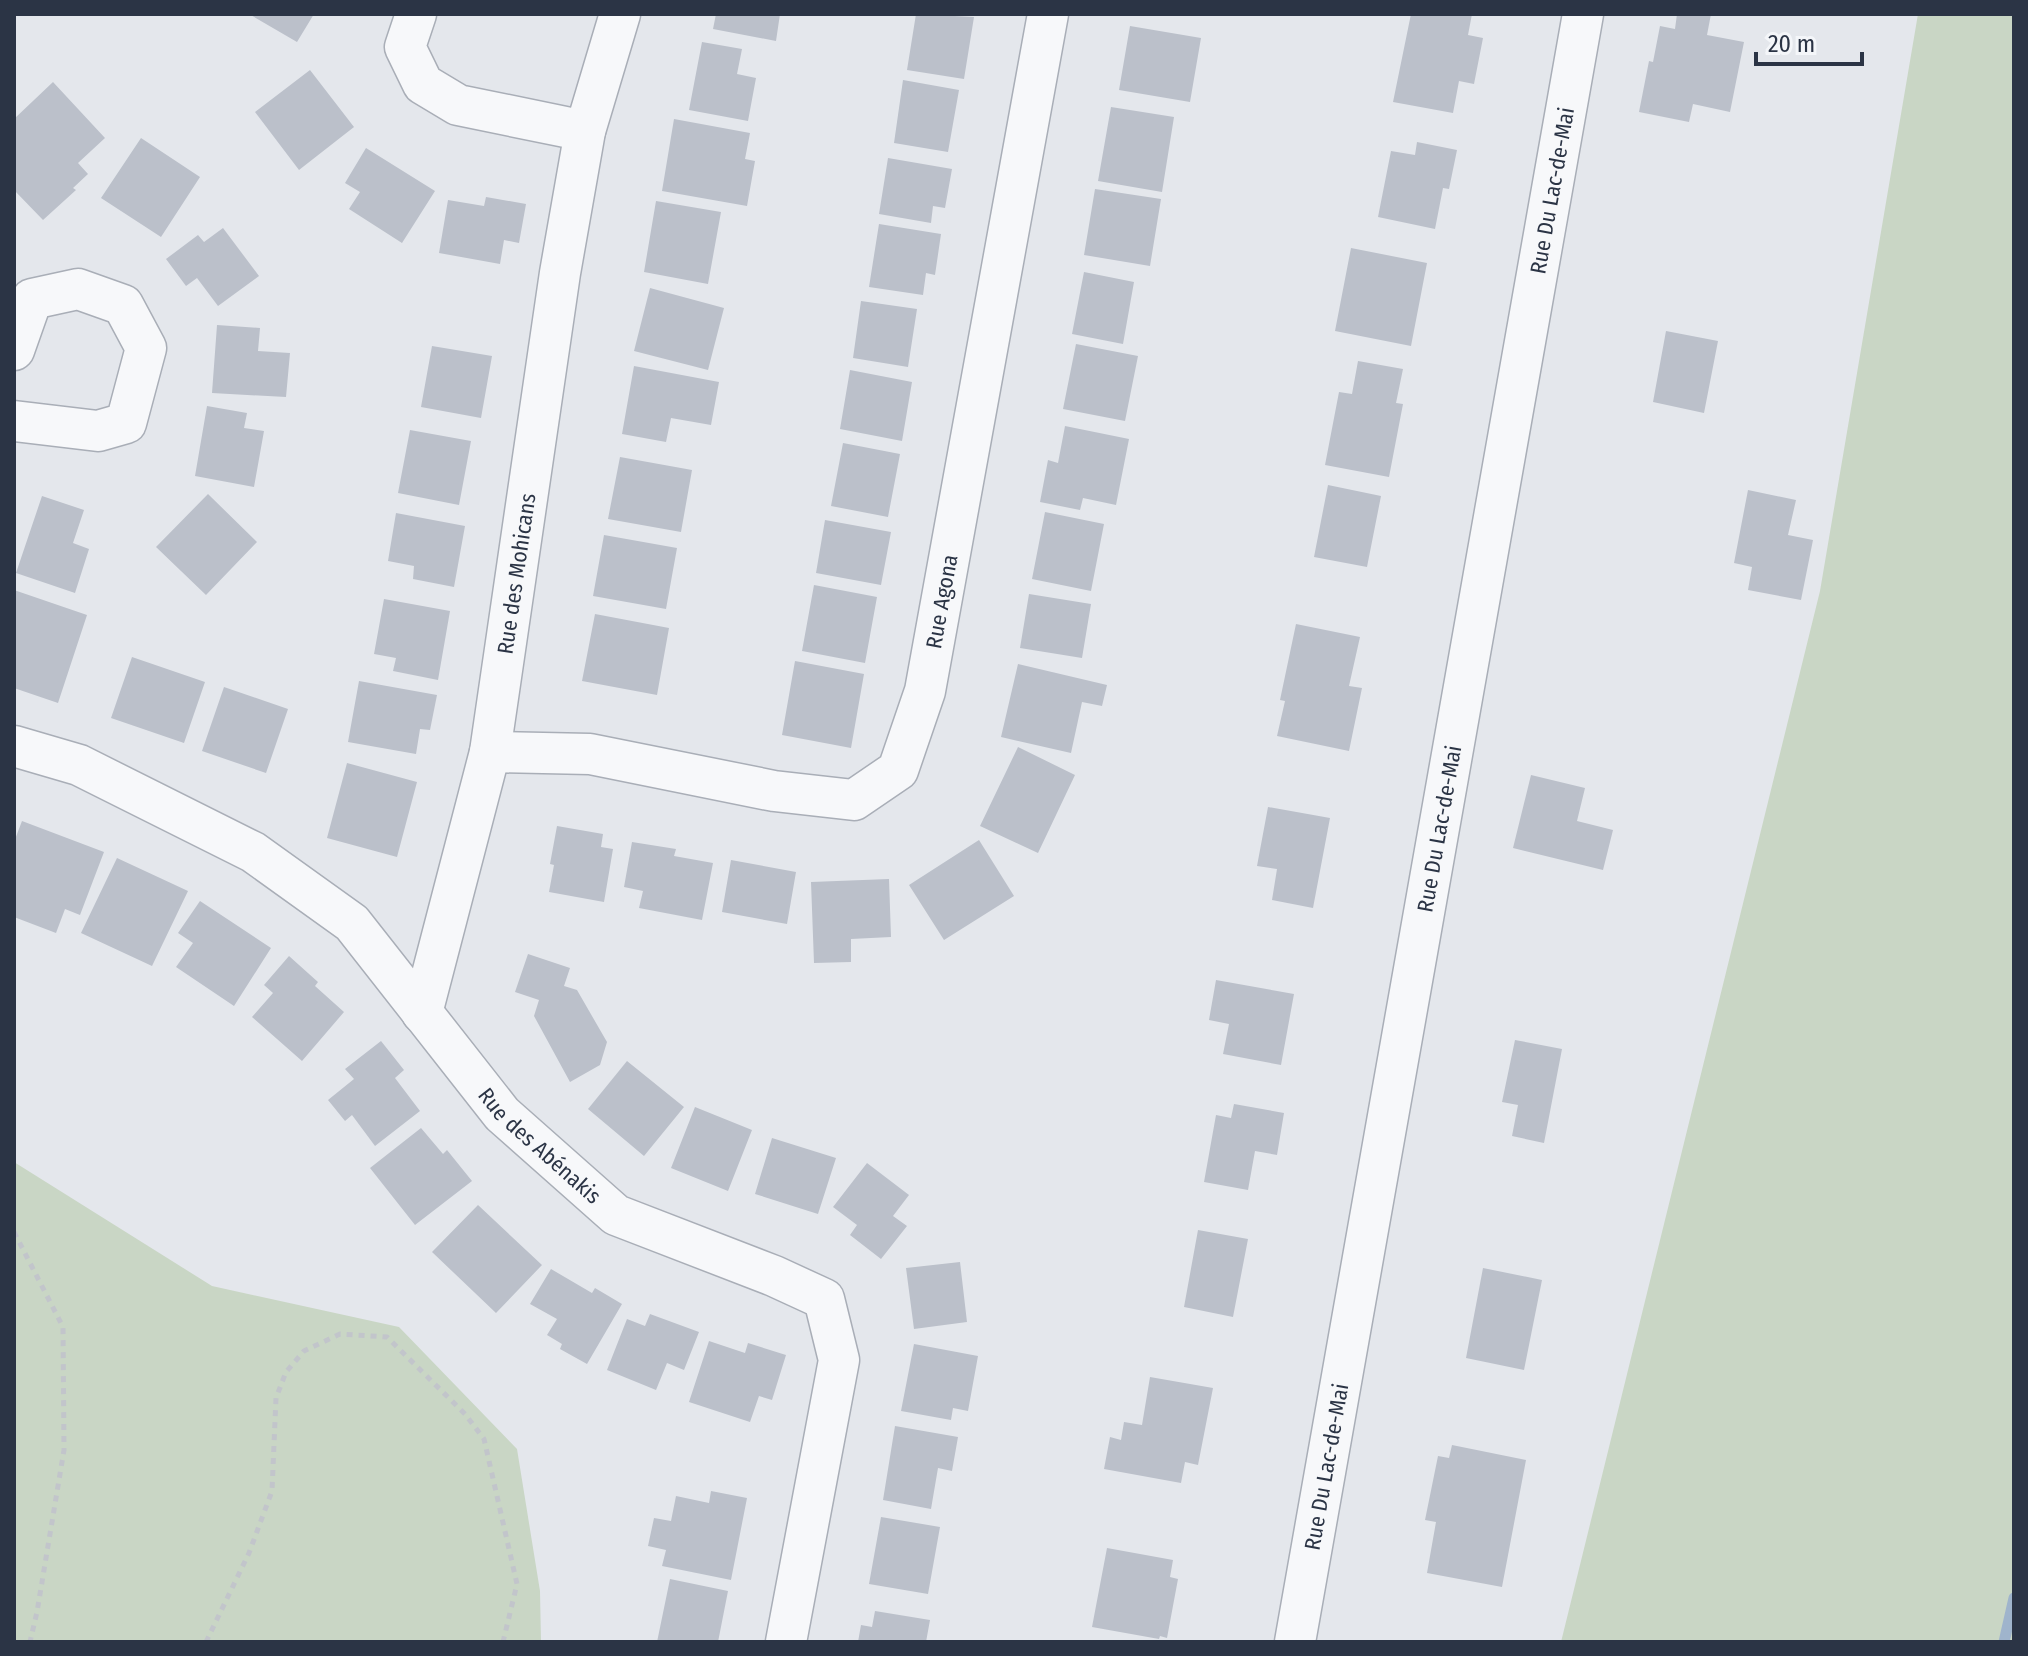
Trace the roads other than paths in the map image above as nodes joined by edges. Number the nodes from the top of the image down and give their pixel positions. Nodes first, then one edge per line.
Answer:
1 (416, 14) edge
2 (620, 14) edge
3 (1048, 14) edge
4 (1583, 14) edge
5 (585, 131) junction
6 (14, 350) edge
7 (14, 421) edge
8 (14, 746) edge
9 (490, 752) junction
10 (422, 1013) junction
11 (786, 1642) edge
12 (1295, 1642) edge

1 - 5 street
2 - 5 street, Rue des Mohicans
3 - 9 street, Rue Agona
4 - 12 street, Rue Du Lac-de-Mai
5 - 9 street, Rue des Mohicans
6 - 7 street
8 - 10 street, Rue des Abénakis
9 - 10 street, Rue des Mohicans
10 - 11 street, Rue des Abénakis

